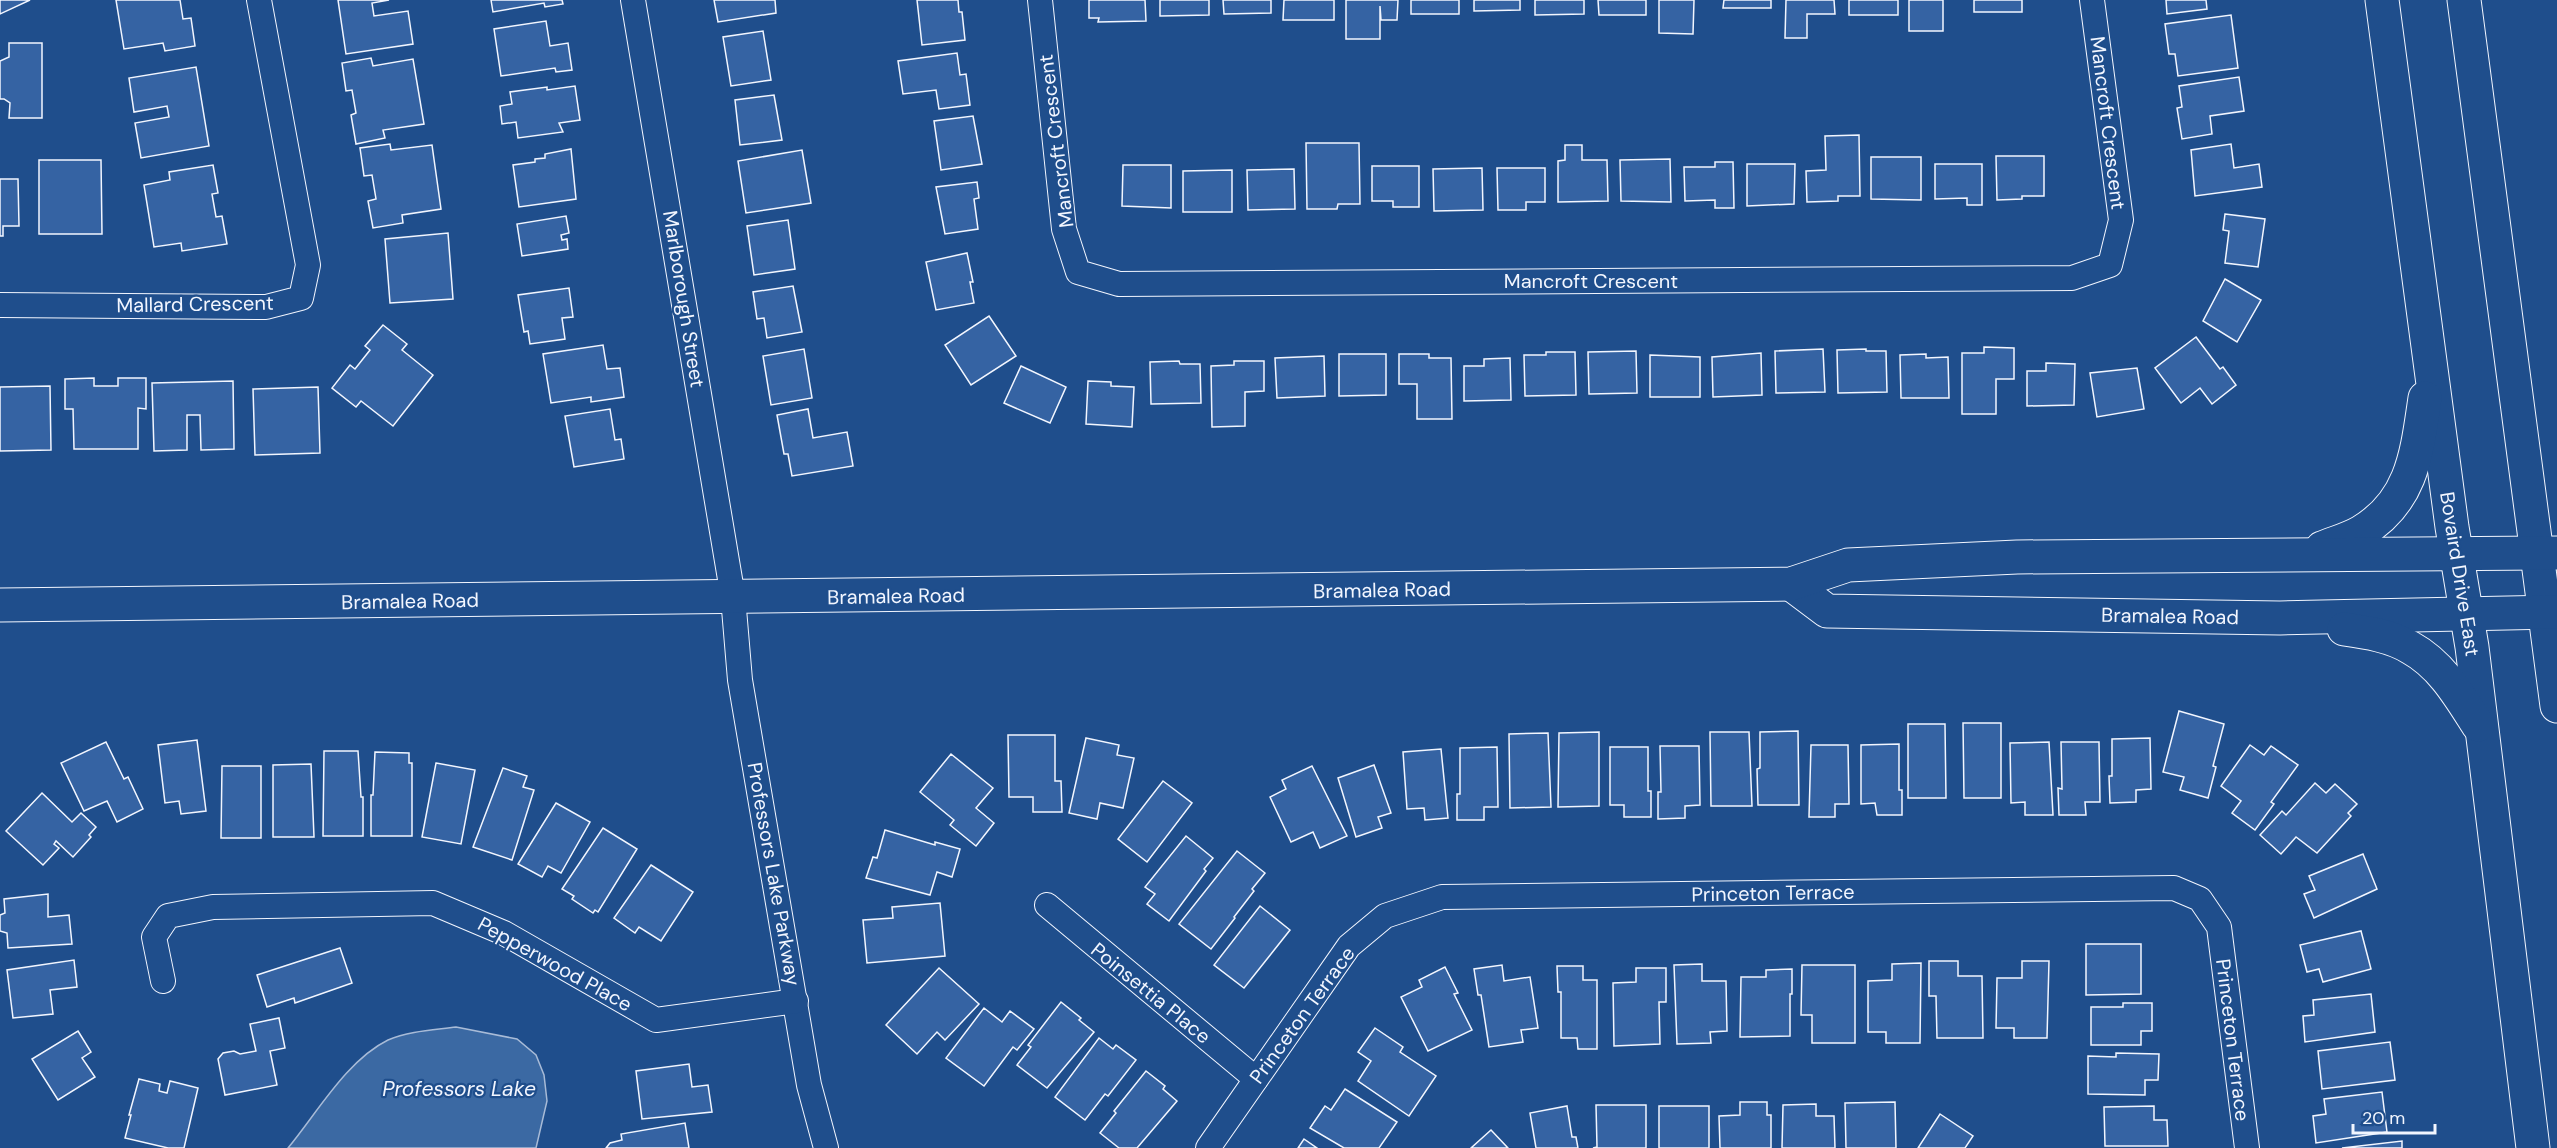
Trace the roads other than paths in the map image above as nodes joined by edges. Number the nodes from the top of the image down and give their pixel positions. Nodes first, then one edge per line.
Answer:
1 (259, 0) edge
2 (633, 0) edge
3 (1040, 0) edge
4 (2092, 0) edge
5 (2382, 0) edge
6 (2464, 0) edge
7 (0, 305) edge
8 (2431, 364) junction
9 (2547, 553) edge
10 (2308, 554) junction
11 (2457, 554) junction
12 (1791, 584) junction
13 (733, 597) junction
14 (0, 605) edge
15 (2550, 612) edge
16 (2466, 614) junction
17 (2280, 618) junction
18 (2557, 706) edge
19 (2483, 732) junction
20 (1047, 905) dead end
21 (163, 981) dead end
22 (796, 1001) junction
23 (1256, 1079) junction
24 (826, 1148) edge
25 (1208, 1148) edge
26 (2247, 1148) edge
27 (2533, 1148) edge

1 - 7 street, Mallard Crescent
2 - 13 street, Marlborough Street
3 - 4 street, Mancroft Crescent
5 - 8 main road, Bovaird Drive East
6 - 9 main road
8 - 10 main road
8 - 11 main road, Bovaird Drive East
9 - 11 main road, Bramalea Road
9 - 15 main road
10 - 11 main road, Bramalea Road
10 - 12 main road, Bramalea Road
11 - 16 main road, Bovaird Drive East
12 - 13 main road, Bramalea Road
12 - 17 main road, Bramalea Road
13 - 14 main road, Bramalea Road
13 - 22 street, Professors Lake Parkway
15 - 16 main road, Bramalea Road
15 - 18 main road
16 - 17 main road, Bramalea Road
16 - 19 main road, Bovaird Drive East
17 - 19 main road
19 - 27 main road, Bovaird Drive East
20 - 23 street, Poinsettia Place
21 - 22 street, Pepperwood Place
22 - 24 street, Professors Lake Parkway
23 - 25 street, Princeton Terrace
23 - 26 street, Princeton Terrace

